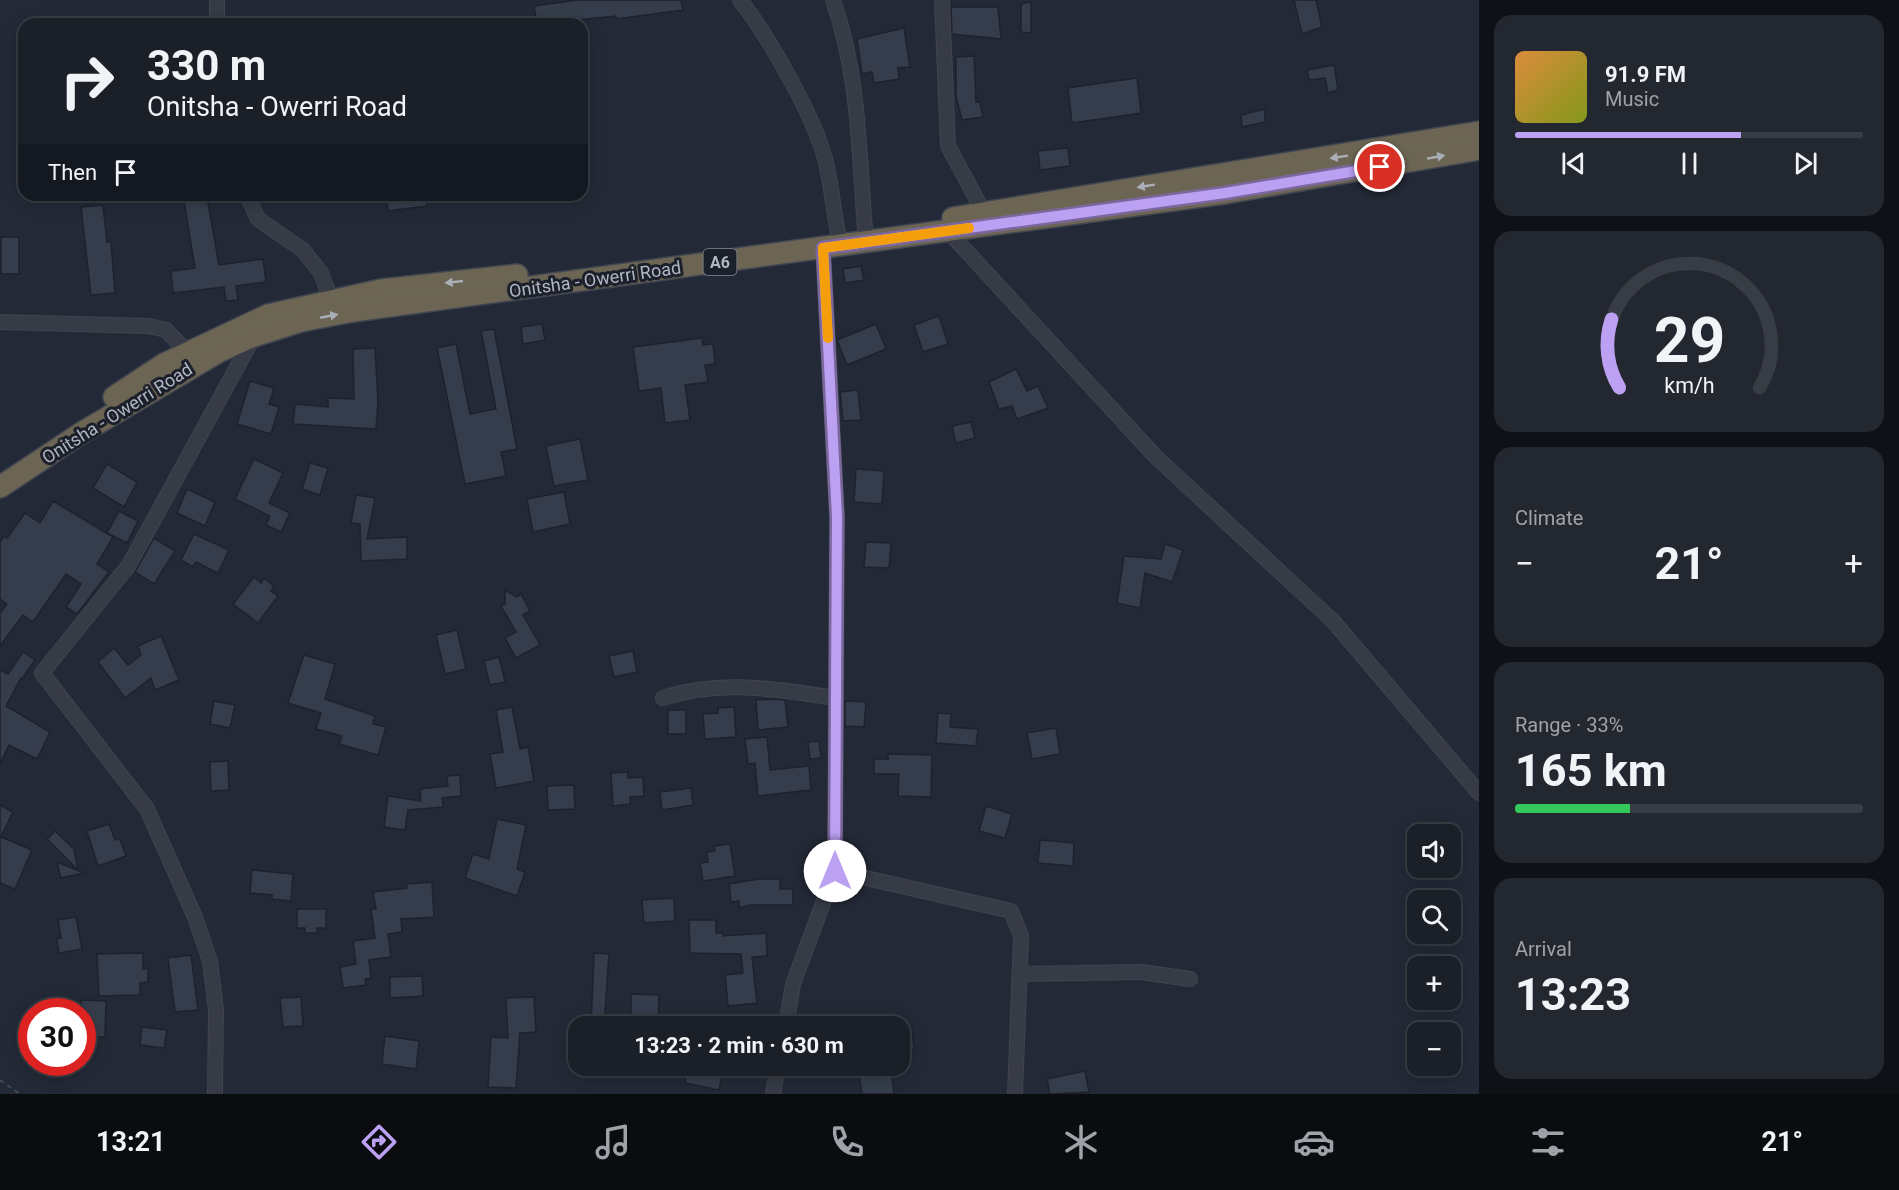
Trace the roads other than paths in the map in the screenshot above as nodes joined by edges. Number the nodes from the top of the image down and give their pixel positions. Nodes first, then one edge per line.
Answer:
1 (217, 0) edge
2 (740, 0) edge
3 (833, 0) edge
4 (942, 0) edge
5 (217, 18) edge
6 (1479, 132) edge
7 (1479, 149) edge
8 (250, 201) edge
9 (983, 211) junction
10 (865, 230) junction
11 (947, 230) junction
12 (830, 240) junction
13 (331, 300) junction
14 (0, 322) edge
15 (254, 336) junction
16 (187, 352) junction
17 (0, 469) edge
18 (0, 487) edge
19 (663, 698) dead end
20 (835, 698) junction
21 (1479, 793) edge
22 (835, 871) junction
23 (1020, 974) junction
24 (1190, 979) dead end
25 (788, 1016) edge
26 (776, 1076) edge
27 (215, 1094) edge
28 (773, 1094) edge
29 (1015, 1094) edge

1 - 5 street
2 - 12 street
3 - 10 street
4 - 9 street
6 -> 9 highway, Onitsha - Owerri Road / A6
11 -> 7 highway, Onitsha - Owerri Road / A6
8 - 13 street
9 - 10 highway, Onitsha - Owerri Road / A6
10 - 12 highway, Onitsha - Owerri Road / A6
11 - 12 highway, Onitsha - Owerri Road / A6
11 - 21 street
12 -> 13 highway, Onitsha - Owerri Road / A6
15 -> 12 highway, Onitsha - Owerri Road / A6
12 - 20 street
13 - 16 highway, Onitsha - Owerri Road / A6
14 - 16 street
15 - 18 highway, Onitsha - Owerri Road / A6
15 - 27 street
16 - 17 highway, Onitsha - Owerri Road / A6
19 - 20 street
20 - 22 street
22 - 23 street
22 - 25 street
23 - 24 street
23 - 29 street
26 - 28 street

